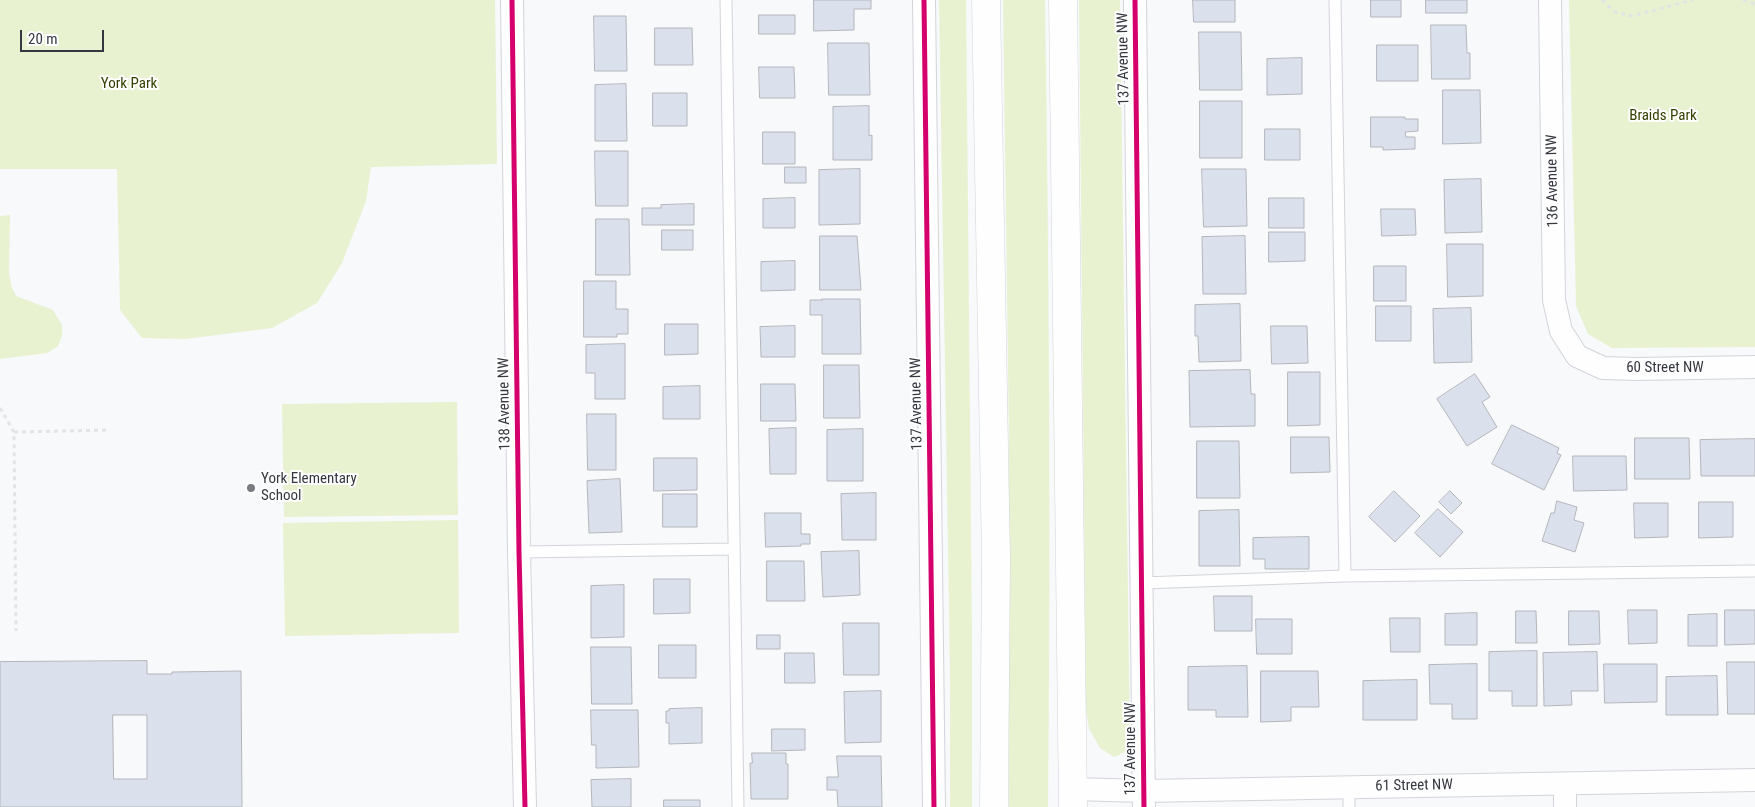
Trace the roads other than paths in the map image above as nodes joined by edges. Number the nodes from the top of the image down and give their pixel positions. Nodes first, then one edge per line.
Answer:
1 (512, 0) edge
2 (726, 0) edge
3 (924, 0) edge
4 (986, 0) edge
5 (1063, 0) edge
6 (1136, 0) edge
7 (1335, 0) edge
8 (1550, 0) edge
9 (1577, 356) joint
10 (1755, 367) edge
11 (733, 548) junction
12 (520, 552) junction
13 (1755, 571) edge
14 (1345, 576) junction
15 (1142, 583) junction
16 (1755, 780) edge
17 (1565, 784) junction
18 (1349, 797) edge
19 (1073, 798) edge
20 (1144, 799) edge
21 (525, 807) edge
22 (738, 807) edge
23 (934, 807) edge
24 (994, 807) edge
25 (1564, 807) edge

1 - 12 street, 138 Avenue NW
2 - 11 lane
3 - 23 street, 137 Avenue NW
4 - 24 main road
5 - 19 main road
6 - 15 street, 137 Avenue NW
7 - 14 lane
8 - 9 street, 136 Avenue NW
9 - 10 street, 60 Street NW
11 - 12 lane
11 - 22 lane
12 - 21 street, 138 Avenue NW
13 - 14 lane
14 - 15 lane
15 - 20 street, 137 Avenue NW
16 - 17 street, 61 Street NW
17 - 18 street, 61 Street NW
17 - 25 street
18 - 20 street, 61 Street NW
19 - 20 street, 61 Street NW

